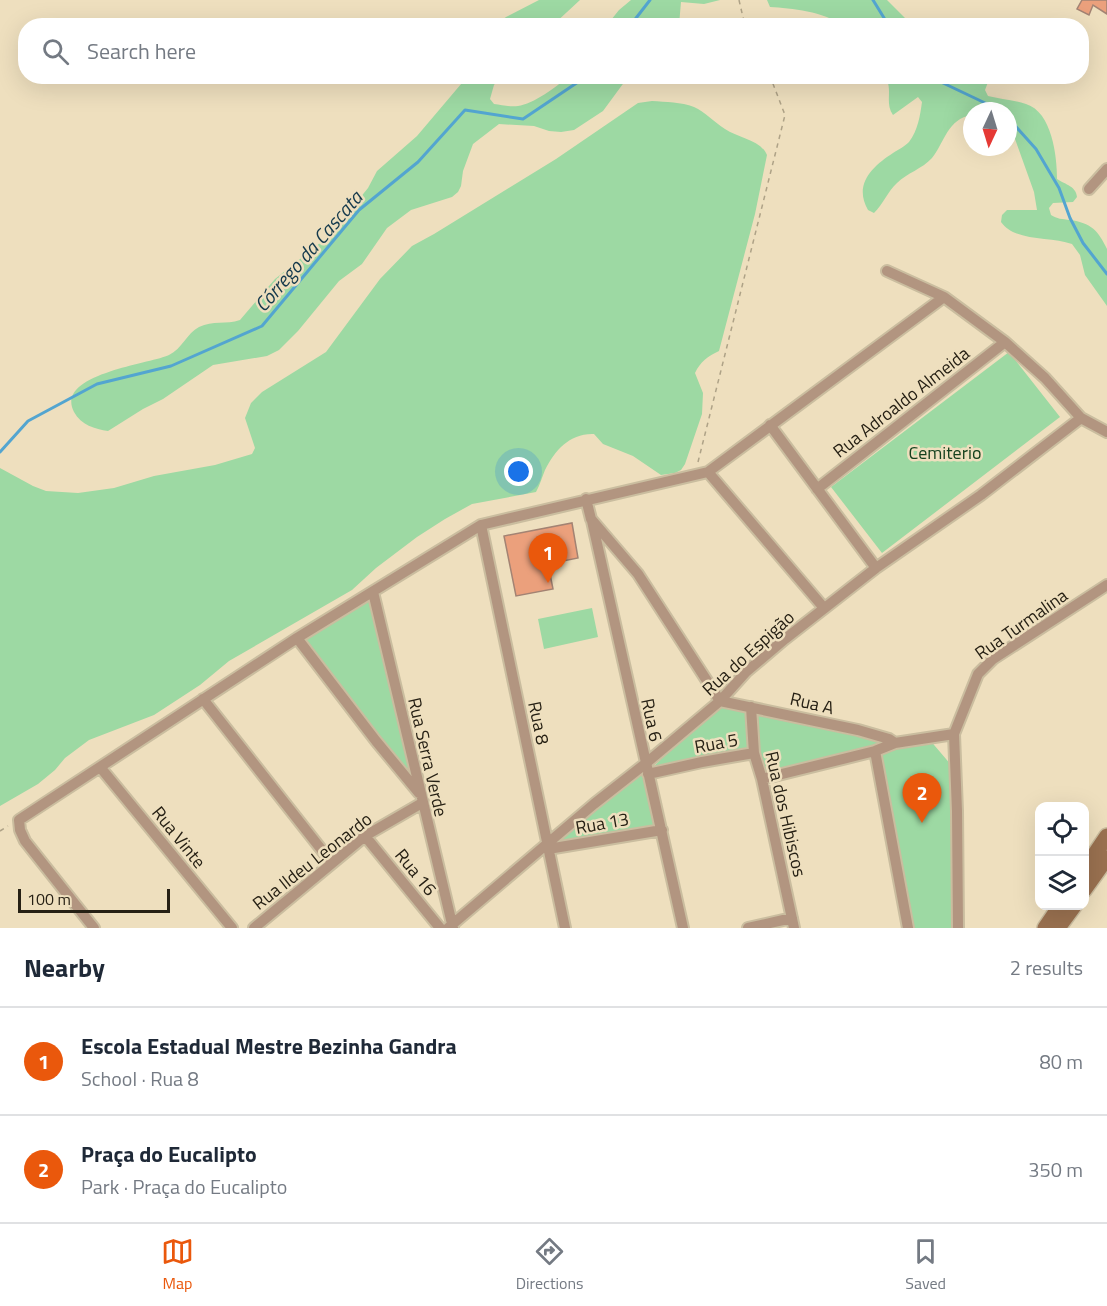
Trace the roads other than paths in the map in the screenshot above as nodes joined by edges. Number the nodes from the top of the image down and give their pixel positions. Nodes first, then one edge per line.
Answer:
1 (1107, 169) edge
2 (1089, 189) dead end
3 (887, 271) dead end
4 (944, 297) junction
5 (1005, 342) junction
6 (1081, 418) junction
7 (770, 424) junction
8 (1107, 432) edge
9 (708, 472) junction
10 (817, 489) junction
11 (586, 499) junction
12 (591, 519) junction
13 (481, 525) junction
14 (876, 568) junction
15 (1107, 585) edge
16 (373, 592) junction
17 (824, 608) junction
18 (297, 638) junction
19 (203, 699) junction
20 (720, 701) junction
21 (751, 707) junction
22 (954, 734) junction
23 (895, 743) junction
24 (875, 751) junction
25 (754, 753) junction
26 (100, 767) junction
27 (647, 769) junction
28 (762, 779) junction
29 (421, 798) junction
30 (662, 830) junction
31 (365, 836) junction
32 (1107, 836) edge
33 (547, 847) junction
34 (1107, 858) edge
35 (332, 863) junction
36 (1089, 863) edge
37 (1089, 883) edge
38 (1057, 910) edge
39 (1071, 910) edge
40 (793, 923) edge
41 (451, 927) edge
42 (94, 928) edge
43 (232, 928) edge
44 (254, 928) edge
45 (440, 928) edge
46 (565, 928) edge
47 (683, 928) edge
48 (748, 928) edge
49 (908, 928) edge
50 (958, 928) edge
51 (1045, 928) edge
52 (1058, 928) edge

1 - 2 street
3 - 4 street
4 - 5 street
4 - 7 street
5 - 6 street
5 - 10 street, Rua Adroaldo Almeida
6 - 8 street
6 - 14 street, Rua do Espigão
7 - 9 street
7 - 10 street
9 - 11 street
9 - 17 street
10 - 14 street
11 - 12 street
11 - 13 street
12 - 20 street
12 - 27 street, Rua 6
13 - 16 street
13 - 33 street, Rua 8
14 - 17 street, Rua do Espigão
15 - 22 street, Rua Turmalina
16 - 18 street
16 - 29 street, Rua Serra Verde
17 - 20 street, Rua do Espigão
18 - 19 street
18 - 29 street
19 - 26 street
19 - 35 street
20 - 21 street, Rua A
20 - 27 street, Rua do Espigão
21 - 23 street, Rua A
21 - 25 street, Rua dos Hibiscos
22 - 23 street
22 - 50 street
23 - 24 street
24 - 28 street
24 - 49 street
25 - 27 street, Rua 5
25 - 28 street, Rua dos Hibiscos
26 - 42 street
26 - 43 street, Rua Vinte
27 - 30 street, Rua 6
27 - 33 street, Rua do Espigão
28 - 40 street, Rua dos Hibiscos
29 - 31 street, Rua Ildeu Leonardo
29 - 41 street, Rua Serra Verde
30 - 33 street, Rua 13
30 - 47 street, Rua 6
31 - 35 street, Rua Ildeu Leonardo
31 - 45 street, Rua 16
32 - 36 main road
33 - 41 street, Rua do Espigão
33 - 46 street, Rua 8
34 - 37 main road
35 - 44 street, Rua Ildeu Leonardo
38 - 51 main road
39 - 52 main road
40 - 48 street

